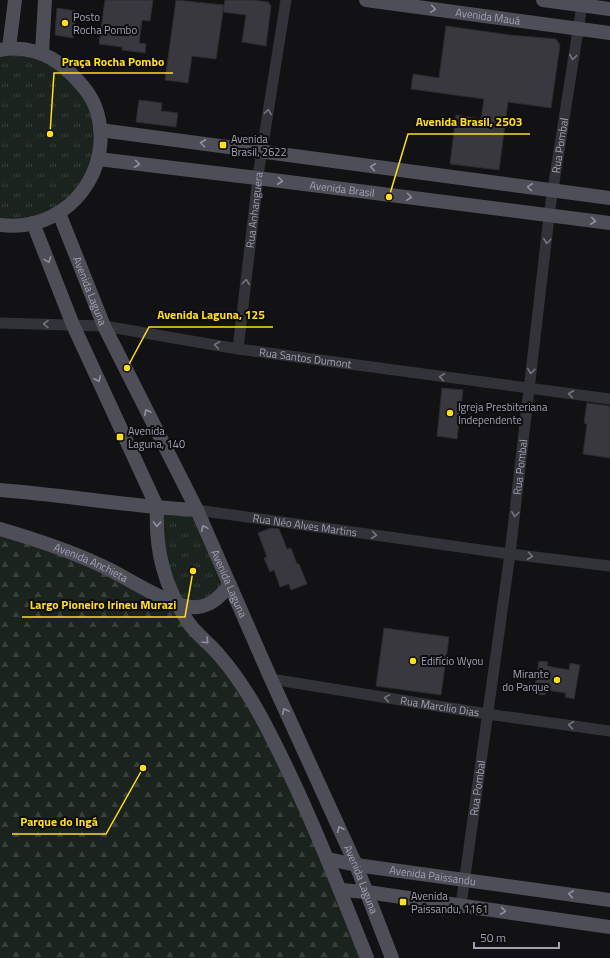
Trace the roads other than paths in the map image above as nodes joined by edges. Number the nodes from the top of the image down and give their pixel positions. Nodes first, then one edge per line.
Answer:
1 (15, 0) edge
2 (45, 0) edge
3 (286, 0) edge
4 (366, 0) edge
5 (543, 0) edge
6 (582, 5) junction
7 (610, 9) edge
8 (577, 28) junction
9 (610, 33) edge
10 (4, 49) edge
11 (42, 53) junction
12 (100, 130) junction
13 (261, 152) junction
14 (98, 159) junction
15 (258, 178) junction
16 (554, 190) junction
17 (610, 198) edge
18 (59, 213) junction
19 (550, 215) junction
20 (33, 223) junction
21 (610, 223) edge
22 (0, 225) edge
23 (0, 323) edge
24 (73, 325) junction
25 (104, 326) junction
26 (238, 349) junction
27 (529, 388) junction
28 (610, 399) edge
29 (0, 490) edge
30 (157, 507) junction
31 (197, 510) junction
32 (0, 529) edge
33 (510, 554) junction
34 (610, 566) edge
35 (230, 586) junction
36 (178, 604) junction
37 (271, 679) junction
38 (487, 714) junction
39 (610, 731) edge
40 (328, 860) junction
41 (356, 865) junction
42 (465, 880) junction
43 (340, 890) junction
44 (367, 892) junction
45 (610, 900) edge
46 (461, 905) junction
47 (610, 927) edge
48 (367, 958) edge
49 (392, 958) edge

1 - 10 main road
2 - 11 main road
13 -> 3 street, Rua Anhanguera
4 -> 8 main road, Avenida Mauá
5 - 6 main road
6 - 7 main road
6 - 8 street, Rua Pombal
8 - 9 main road, Avenida Mauá
8 -> 16 street, Rua Pombal
10 - 11 main road
11 - 12 main road
13 -> 12 main road
12 - 14 main road
13 - 15 street, Rua Anhanguera
16 -> 13 main road
14 -> 15 main road, Avenida Brasil
14 - 18 main road
15 -> 19 main road, Avenida Brasil
26 -> 15 street, Rua Anhanguera
16 - 17 main road
16 - 19 street, Rua Pombal
18 - 20 main road
18 - 25 main road, Avenida Laguna
19 -> 21 main road, Avenida Brasil
19 -> 27 street, Rua Pombal
20 - 22 main road
20 -> 24 main road
24 -> 23 street, Rua Santos Dumont
24 - 25 street, Rua Santos Dumont
24 -> 30 main road
26 -> 25 street, Rua Santos Dumont
31 -> 25 main road, Avenida Laguna
27 -> 26 street, Rua Santos Dumont
28 -> 27 street, Rua Santos Dumont
27 -> 33 street, Rua Pombal
29 - 30 main road, Rua Néo Alves Martins
30 - 31 main road, Rua Néo Alves Martins
30 -> 36 main road
31 -> 33 street, Rua Néo Alves Martins
35 -> 31 main road, Avenida Laguna
32 - 36 main road, Avenida Anchieta
33 -> 34 street, Rua Néo Alves Martins
33 - 38 street, Rua Pombal
35 - 36 main road, Avenida Anchieta
35 - 37 main road, Avenida Laguna
36 -> 40 main road
38 -> 37 street, Rua Marcilio Dias
41 -> 37 main road, Avenida Laguna
39 -> 38 street, Rua Marcilio Dias
38 - 42 street, Rua Pombal
40 - 41 main road, Avenida Paissandu
40 - 43 main road
41 - 42 main road, Avenida Paissandu
41 - 44 main road, Avenida Laguna
45 -> 42 main road, Avenida Paissandu
42 - 46 street, Rua Pombal
43 - 44 main road
43 - 48 main road
44 - 46 main road
44 - 49 main road, Avenida Laguna
46 -> 47 main road

